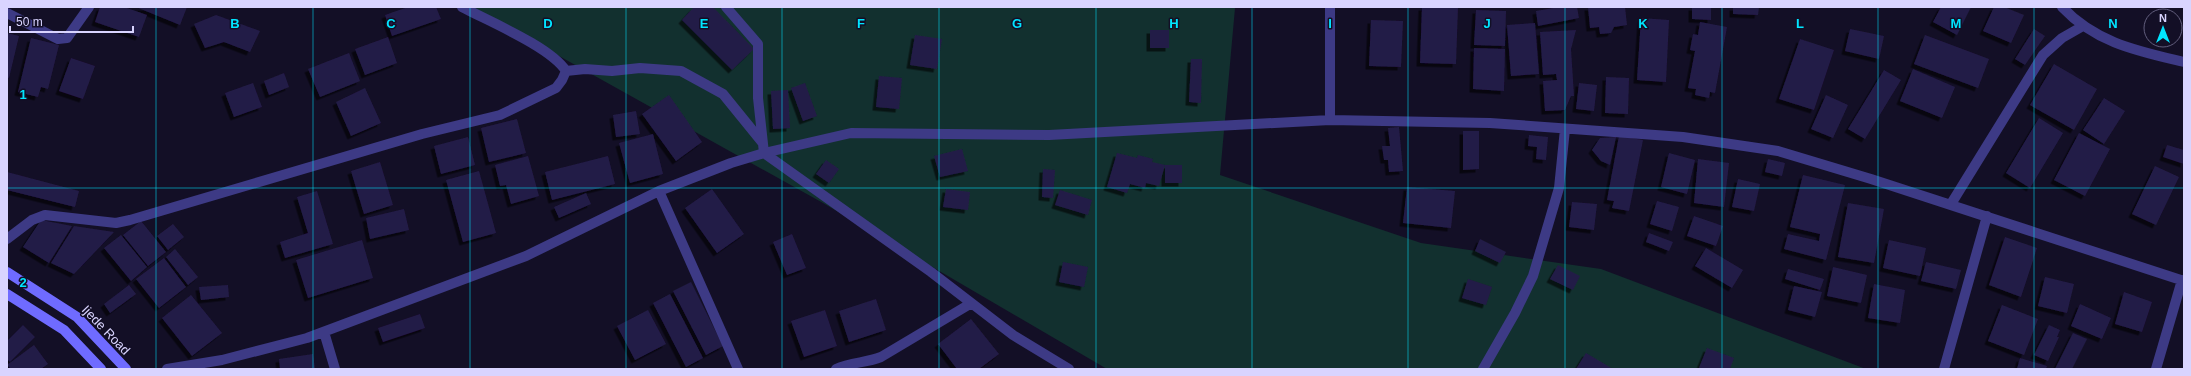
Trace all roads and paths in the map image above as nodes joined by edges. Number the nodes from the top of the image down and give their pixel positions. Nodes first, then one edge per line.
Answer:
1 (89, 7) edge
2 (462, 7) edge
3 (726, 7) edge
4 (1330, 7) edge
5 (2062, 7) edge
6 (7, 13) edge
7 (2083, 26) junction
8 (2184, 62) edge
9 (566, 71) junction
10 (1330, 120) junction
11 (1565, 129) junction
12 (762, 142) junction
13 (764, 153) junction
14 (659, 191) junction
15 (1951, 204) junction
16 (1987, 216) junction
17 (7, 239) edge
18 (7, 272) edge
19 (2183, 280) edge
20 (7, 294) edge
21 (970, 304) junction
22 (324, 332) junction
23 (1064, 368) edge
24 (101, 369) edge
25 (126, 369) edge
26 (167, 369) edge
27 (335, 369) edge
28 (737, 369) edge
29 (836, 369) edge
30 (1483, 369) edge
31 (1944, 369) edge
32 (2156, 369) edge

1 - 6 street
2 - 9 street
3 - 12 street
4 - 10 street
5 - 7 street
7 - 8 street
7 - 15 street
9 - 12 street
9 - 17 street
10 - 11 street
10 - 13 street
11 - 15 street
11 - 30 street
12 - 13 street
13 - 14 street
13 - 21 street
14 - 22 street
14 - 28 street
15 - 16 street
16 - 19 street
16 - 31 street
18 - 25 main road, Ijede Road
19 - 32 street
20 - 24 main road
21 - 23 street
21 - 29 street
22 - 26 street
22 - 27 street

